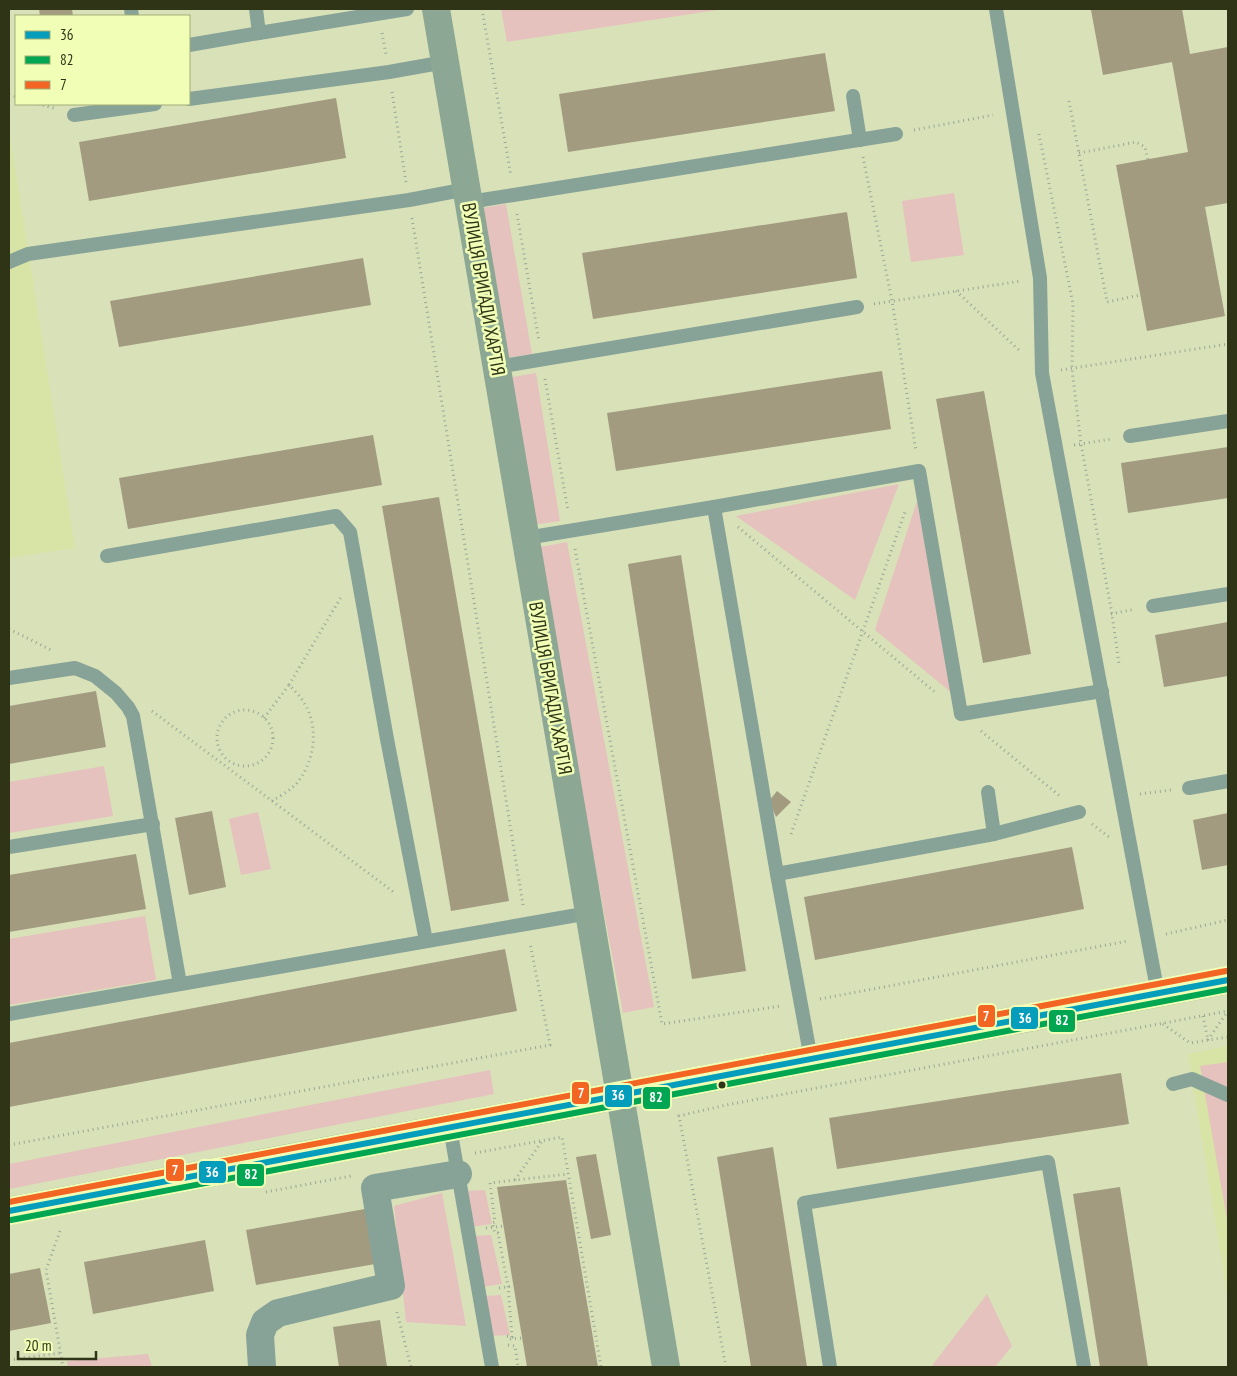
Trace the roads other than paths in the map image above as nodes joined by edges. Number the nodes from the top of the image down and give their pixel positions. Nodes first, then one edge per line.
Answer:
1 (256, 9) edge
2 (408, 9) edge
3 (436, 9) edge
4 (996, 9) edge
5 (259, 33) junction
6 (190, 45) edge
7 (445, 62) junction
8 (853, 96) dead end
9 (190, 99) edge
10 (148, 105) edge
11 (74, 115) dead end
12 (896, 134) road end
13 (860, 140) junction
14 (468, 195) junction
15 (9, 262) edge
16 (856, 307) road end
17 (497, 367) junction
18 (1228, 421) edge
19 (1130, 436) road end
20 (714, 507) junction
21 (526, 538) junction
22 (106, 556) dead end
23 (1228, 594) edge
24 (1153, 606) road end
25 (9, 678) edge
26 (1102, 691) junction
27 (1228, 781) edge
28 (1189, 788) road end
29 (988, 792) dead end
30 (1079, 812) road end
31 (153, 824) junction
32 (994, 834) junction
33 (9, 847) edge
34 (777, 874) junction
35 (589, 912) junction
36 (426, 941) junction
37 (1228, 980) edge
38 (180, 984) junction
39 (1158, 994) junction
40 (9, 1014) edge
41 (812, 1059) junction
42 (1173, 1084) dead end
43 (1228, 1095) edge
44 (620, 1096) junction
45 (450, 1128) junction
46 (457, 1165) junction
47 (9, 1212) edge
48 (262, 1367) edge
49 (492, 1367) edge
50 (666, 1367) edge
51 (830, 1367) edge
52 (1084, 1367) edge

1 - 5 lane
2 - 5 lane
3 - 7 street, ВУЛИЦЯ БРИГАДИ ХАРТІЯ
4 - 26 lane
5 - 6 lane
7 - 9 lane
7 - 14 street, ВУЛИЦЯ БРИГАДИ ХАРТІЯ
8 - 13 lane
10 - 11 lane
12 - 13 lane
13 - 14 lane
14 - 15 lane
14 - 17 street, ВУЛИЦЯ БРИГАДИ ХАРТІЯ
16 - 17 lane
17 - 21 street, ВУЛИЦЯ БРИГАДИ ХАРТІЯ
18 - 19 lane
20 - 21 lane
20 - 26 lane
20 - 34 lane
21 - 35 street, ВУЛИЦЯ БРИГАДИ ХАРТІЯ
22 - 36 lane
23 - 24 lane
25 - 31 lane
26 - 39 lane
27 - 28 lane
29 - 32 lane
30 - 32 lane
31 - 33 lane
31 - 38 lane
32 - 34 lane
34 - 41 lane
35 - 36 lane
35 - 44 street, ВУЛИЦЯ БРИГАДИ ХАРТІЯ
36 - 38 lane
37 - 39 street
38 - 40 lane
39 - 41 street
41 - 44 street
42 - 43 lane
44 - 45 street
44 - 50 street, ВУЛИЦЯ БРИГАДИ ХАРТІЯ
45 - 46 lane
45 - 47 street
46 - 48 street
46 - 49 lane
51 - 52 lane

